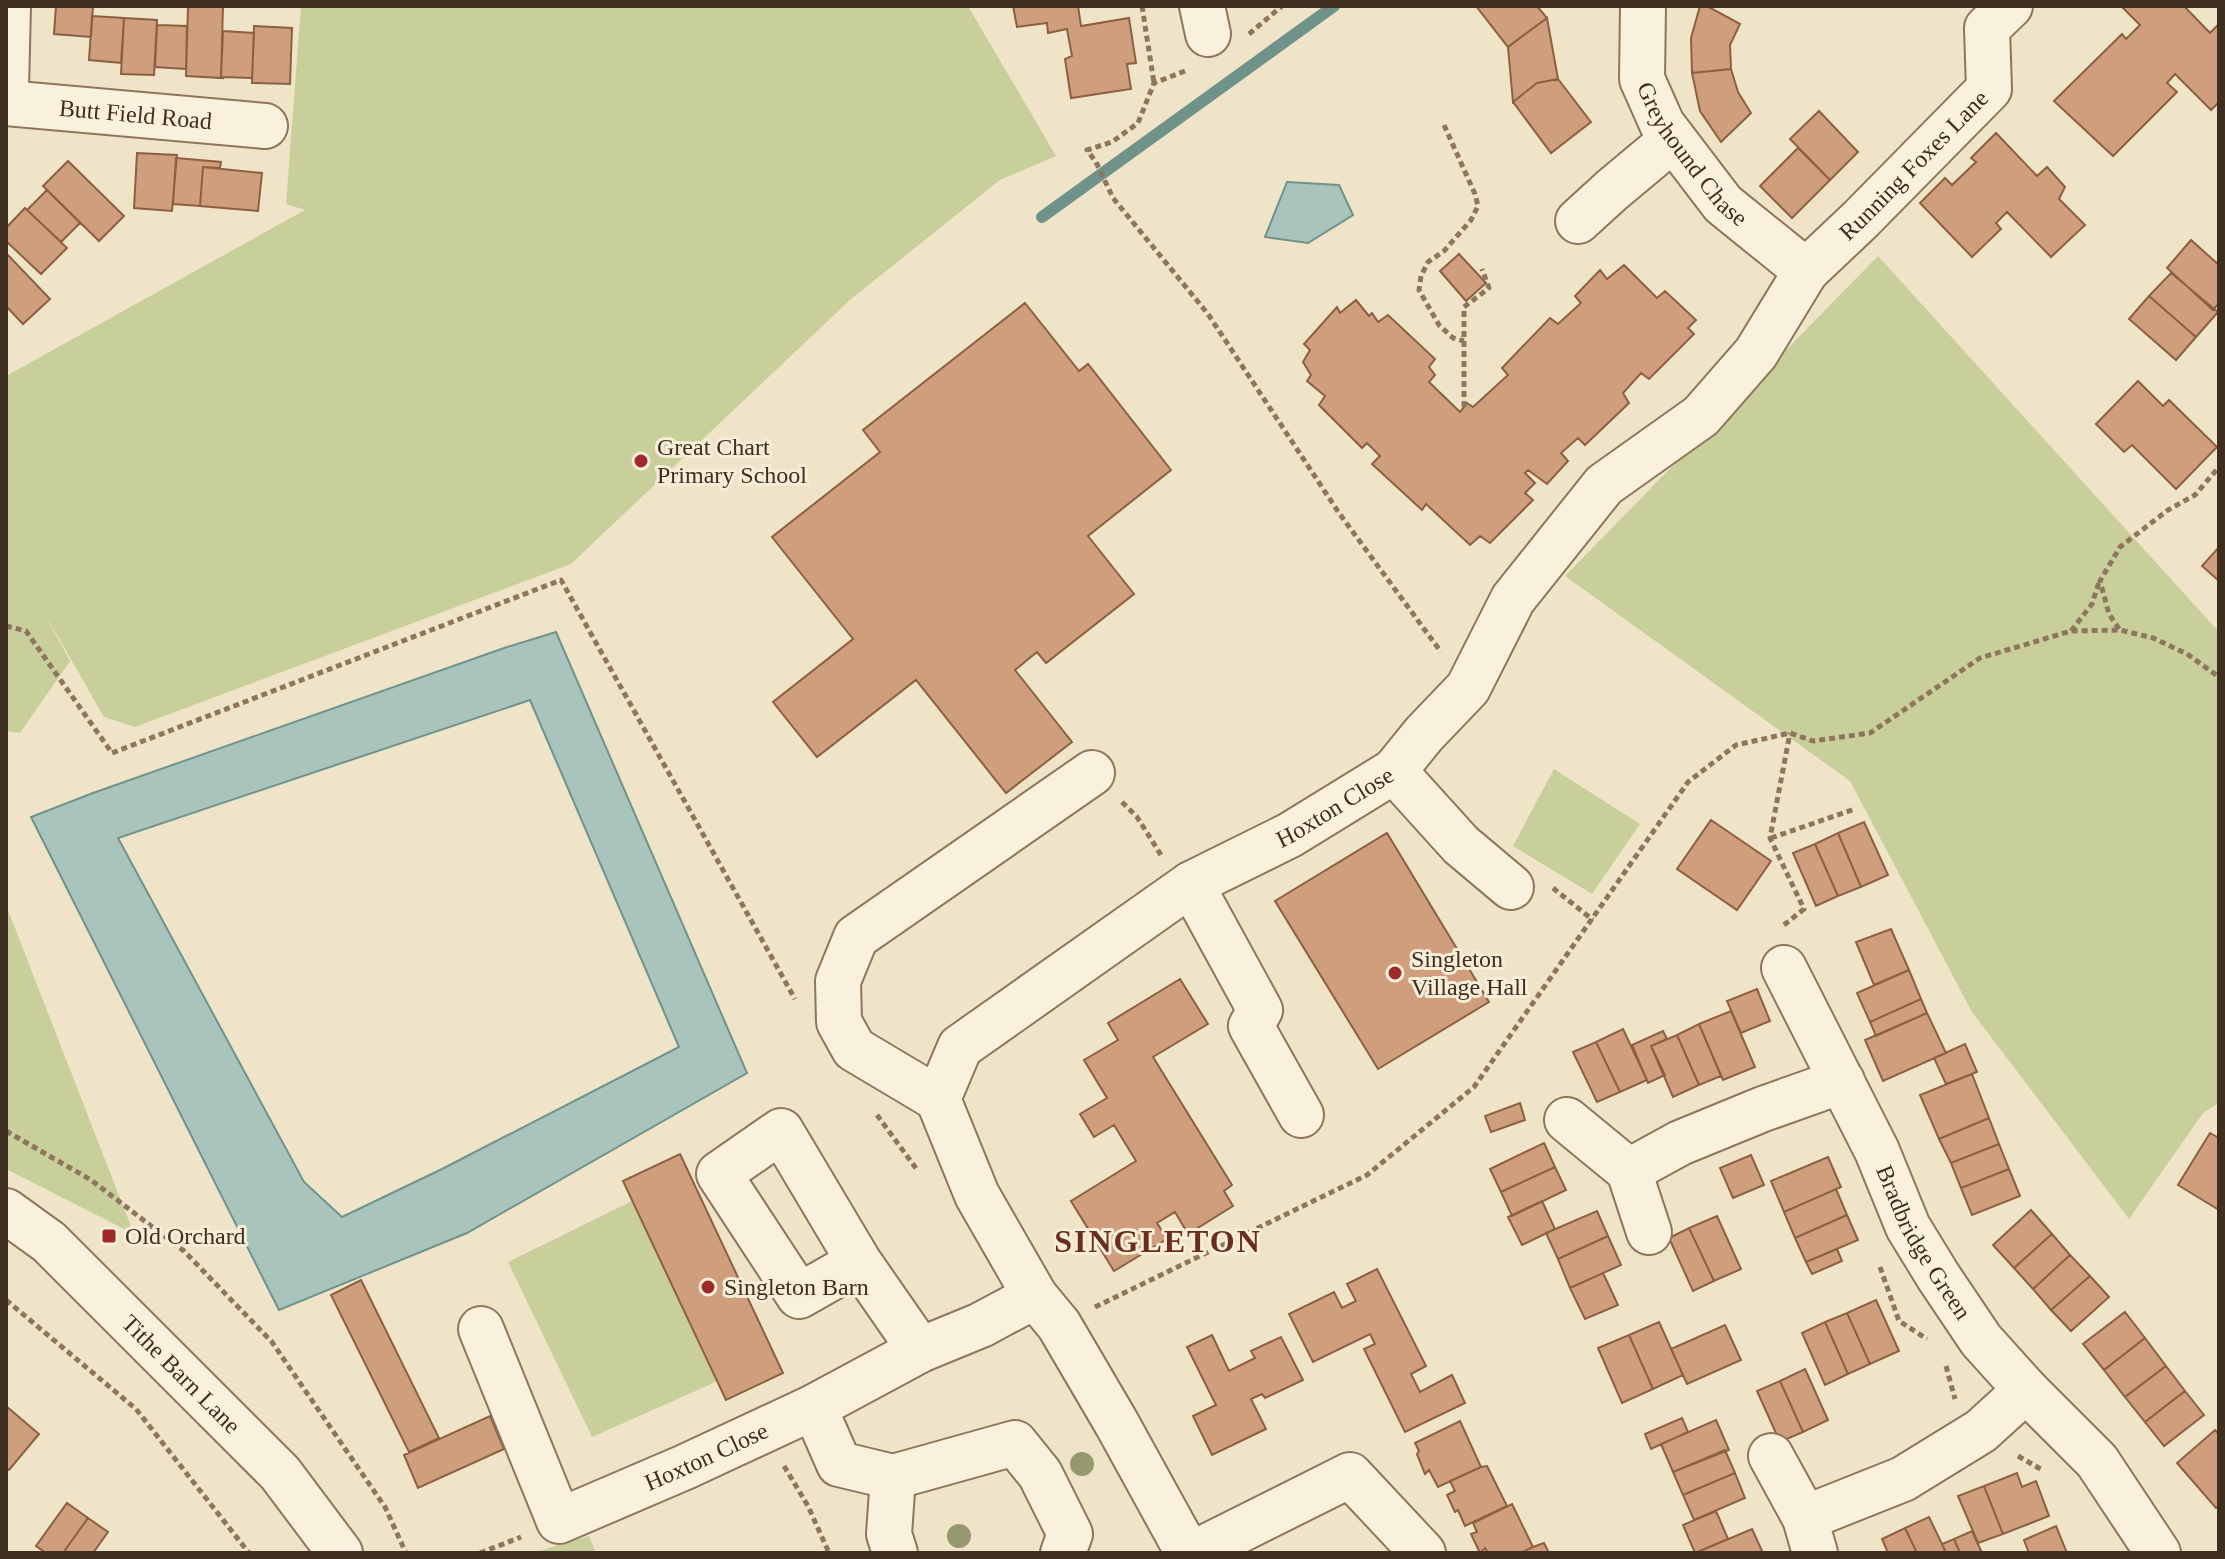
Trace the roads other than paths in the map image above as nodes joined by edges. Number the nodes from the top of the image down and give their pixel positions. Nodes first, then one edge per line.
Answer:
1 (8, 6) edge
2 (1643, 6) edge
3 (1987, 13) edge
4 (6, 89) edge
5 (6, 103) edge
6 (265, 126) dead end
7 (1673, 139) junction
8 (1578, 206) dead end
9 (1806, 271) junction
10 (1394, 771) junction
11 (1092, 773) road end
12 (1187, 887) junction
13 (1511, 887) dead end
14 (1784, 968) dead end
15 (1842, 1081) junction
16 (938, 1099) junction
17 (1301, 1115) dead end
18 (1567, 1120) dead end
19 (1629, 1171) junction
20 (6, 1211) edge
21 (1649, 1232) dead end
22 (859, 1262) dead end
23 (1047, 1311) junction
24 (481, 1329) dead end
25 (920, 1350) junction
26 (2026, 1390) junction
27 (814, 1407) junction
28 (1771, 1456) dead end
29 (893, 1477) junction
30 (1810, 1536) edge
31 (340, 1553) edge
32 (895, 1553) edge
33 (1063, 1553) edge
34 (1191, 1553) edge
35 (1423, 1553) edge
36 (2158, 1553) edge

1 - 4 street
2 - 7 street, Greyhound Chase
3 - 9 street, Running Foxes Lane
5 - 6 street, Butt Field Road
7 - 8 street
7 - 9 street, Greyhound Chase
9 - 10 street, Hoxton Close
10 - 12 street, Hoxton Close
10 - 13 street
11 - 16 street
12 - 16 street, Hoxton Close
12 - 17 street
14 - 15 street, Bradbridge Green
15 - 19 street
15 - 26 street, Bradbridge Green
16 - 23 street
18 - 19 street
19 - 21 street
20 - 31 street, Tithe Barn Lane
22 - 25 street
23 - 25 street, Hoxton Close
23 - 34 street
24 - 27 street, Hoxton Close
25 - 27 street, Hoxton Close
26 - 30 street
26 - 36 street, Bradbridge Green
27 - 29 street
28 - 30 street
29 - 32 street
29 - 33 street
34 - 35 street

